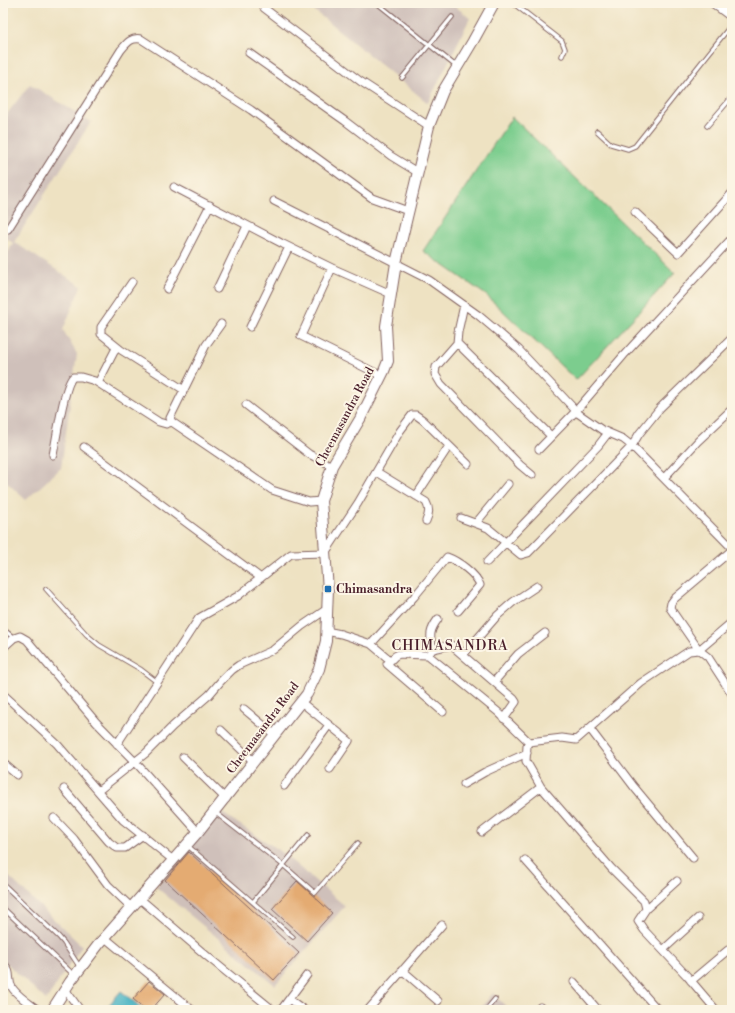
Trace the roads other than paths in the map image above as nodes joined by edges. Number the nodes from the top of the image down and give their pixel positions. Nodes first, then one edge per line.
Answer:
1 (377, 3) edge
2 (494, 3) edge
3 (513, 3) edge
4 (712, 3) edge
5 (730, 3) edge
6 (264, 8) dead end
7 (723, 11) junction
8 (452, 17) dead end
9 (732, 18) edge
10 (732, 24) edge
11 (429, 45) junction
12 (249, 53) dead end
13 (562, 56) dead end
14 (456, 67) junction
15 (402, 78) dead end
16 (732, 97) edge
17 (429, 126) junction
18 (707, 126) dead end
19 (597, 131) dead end
20 (418, 172) junction
21 (174, 187) dead end
22 (732, 193) edge
23 (274, 201) dead end
24 (210, 205) junction
25 (408, 211) junction
26 (635, 212) dead end
27 (248, 226) junction
28 (8, 229) dead end
29 (732, 238) edge
30 (289, 247) junction
31 (396, 263) junction
32 (332, 268) junction
33 (132, 282) dead end
34 (217, 288) dead end
35 (168, 289) dead end
36 (391, 294) junction
37 (464, 305) junction
38 (221, 324) dead end
39 (250, 327) dead end
40 (732, 338) edge
41 (457, 343) junction
42 (113, 344) junction
43 (382, 376) junction
44 (98, 383) junction
45 (184, 390) junction
46 (246, 405) dead end
47 (732, 409) edge
48 (576, 410) junction
49 (172, 422) junction
50 (608, 433) junction
51 (551, 436) junction
52 (449, 446) junction
53 (632, 446) junction
54 (84, 447) dead end
55 (539, 449) dead end
56 (53, 455) dead end
57 (468, 464) dead end
58 (332, 466) junction
59 (377, 472) junction
60 (532, 475) dead end
61 (664, 478) junction
62 (508, 484) dead end
63 (416, 496) junction
64 (321, 500) junction
65 (461, 518) dead end
66 (426, 522) dead end
67 (476, 523) junction
68 (505, 542) junction
69 (732, 549) edge
70 (325, 553) junction
71 (487, 562) dead end
72 (261, 578) junction
73 (537, 586) dead end
74 (46, 589) dead end
75 (327, 609) junction
76 (458, 611) dead end
77 (438, 618) dead end
78 (732, 622) edge
79 (3, 629) edge
80 (326, 631) junction
81 (545, 633) dead end
82 (14, 638) junction
83 (371, 644) junction
84 (3, 648) edge
85 (433, 649) junction
86 (699, 650) junction
87 (428, 655) junction
88 (463, 655) junction
89 (390, 660) junction
90 (157, 682) junction
91 (494, 682) junction
92 (3, 694) edge
93 (732, 694) edge
94 (301, 702) junction
95 (244, 709) dead end
96 (443, 712) dead end
97 (504, 719) junction
98 (330, 725) junction
99 (590, 729) junction
100 (221, 730) dead end
101 (275, 735) junction
102 (529, 742) junction
103 (117, 744) junction
104 (526, 753) junction
105 (183, 757) dead end
106 (254, 762) junction
107 (3, 763) edge
108 (135, 763) junction
109 (330, 769) dead end
110 (17, 775) dead end
111 (464, 784) dead end
112 (284, 786) dead end
113 (541, 787) junction
114 (64, 789) dead end
115 (98, 791) junction
116 (226, 798) junction
117 (215, 812) junction
118 (54, 818) dead end
119 (198, 832) junction
120 (482, 832) dead end
121 (143, 835) junction
122 (308, 835) dead end
123 (358, 843) dead end
124 (187, 845) junction
125 (693, 858) dead end
126 (173, 860) junction
127 (525, 860) dead end
128 (283, 866) junction
129 (677, 881) dead end
130 (3, 884) edge
131 (139, 898) junction
132 (253, 902) junction
133 (131, 907) junction
134 (3, 908) edge
135 (646, 909) junction
136 (698, 918) dead end
137 (442, 925) dead end
138 (104, 937) junction
139 (293, 937) dead end
140 (663, 950) junction
141 (728, 950) dead end
142 (3, 963) edge
143 (402, 970) junction
144 (78, 972) junction
145 (307, 975) dead end
146 (691, 981) junction
147 (574, 982) dead end
148 (66, 989) junction
149 (494, 999) dead end
150 (289, 1000) junction
151 (438, 1001) dead end
152 (38, 1010) edge
153 (52, 1010) edge
154 (80, 1010) edge
155 (192, 1010) edge
156 (273, 1010) edge
157 (281, 1010) edge
158 (304, 1010) edge
159 (368, 1010) edge
160 (486, 1010) edge
161 (598, 1010) edge
162 (658, 1010) edge
163 (716, 1010) edge

1 - 11 lane
2 - 14 street, Cheemasandra Road
3 - 13 lane
4 - 7 street
5 - 7 lane
6 - 17 street
7 - 9 street
8 - 11 lane
10 - 19 lane
11 - 14 lane
11 - 15 lane
12 - 20 street
14 - 17 street, Cheemasandra Road
16 - 18 lane
17 - 20 street, Cheemasandra Road
20 - 25 street, Cheemasandra Road
21 - 24 street
22 - 26 street
23 - 31 street
24 - 27 street
24 - 35 street
25 - 28 street
25 - 31 street, Cheemasandra Road
27 - 30 street
27 - 34 street
29 - 48 street
30 - 32 street
30 - 39 street
31 - 36 street, Cheemasandra Road
31 - 37 street
32 - 36 street
32 - 43 street
33 - 42 street
36 - 43 street, Cheemasandra Road
37 - 41 street
37 - 48 street
38 - 45 street
40 - 53 street
41 - 51 street
41 - 60 street
42 - 44 street
42 - 45 street
43 - 58 street, Cheemasandra Road
44 - 49 street
44 - 56 street
45 - 49 street
46 - 58 street
47 - 61 street
48 - 50 street
48 - 51 street
49 - 64 street
50 - 53 street
50 - 68 street
51 - 55 street
52 - 57 street
52 - 59 street
52 - 63 street
53 - 61 street
53 - 68 street
54 - 72 street
58 - 64 street, Cheemasandra Road
59 - 63 street
59 - 70 street
61 - 69 street
62 - 67 street
63 - 66 street
64 - 70 street, Cheemasandra Road
65 - 67 street
67 - 68 street
68 - 71 street
69 - 86 street
70 - 72 street
70 - 75 street, Cheemasandra Road
72 - 90 street
73 - 88 street
74 - 90 lane
75 - 80 street, Cheemasandra Road
75 - 108 street
76 - 83 street
77 - 85 street
78 - 86 street
79 - 82 lane
80 - 83 street
80 - 94 street, Cheemasandra Road
81 - 91 street
82 - 84 street
82 - 103 street
83 - 89 street
85 - 87 street
85 - 88 street
86 - 93 street
86 - 99 street
87 - 89 street
87 - 97 street
88 - 91 street
89 - 96 street
90 - 103 street
91 - 97 street
92 - 115 street
94 - 98 street
94 - 101 street, Cheemasandra Road
95 - 101 street
97 - 102 street
98 - 109 street
98 - 112 street
99 - 102 street
99 - 125 street
100 - 106 street
101 - 106 street, Cheemasandra Road
102 - 104 street
103 - 108 street
104 - 111 street
104 - 113 street
105 - 116 street
106 - 116 street, Cheemasandra Road
107 - 110 street
108 - 115 street
108 - 119 street
113 - 120 street
113 - 135 street
114 - 121 street
115 - 121 street
116 - 117 street, Cheemasandra Road
117 - 119 street, Cheemasandra Road
117 - 128 lane
118 - 133 street
119 - 124 street, Cheemasandra Road
121 - 126 street
122 - 128 lane
123 - 128 lane
124 - 126 street, Cheemasandra Road
124 - 132 lane
126 - 131 street, Cheemasandra Road
127 - 162 street
128 - 132 lane
129 - 135 street
130 - 144 lane
131 - 133 street, Cheemasandra Road
131 - 156 street
132 - 139 lane
133 - 138 street, Cheemasandra Road
134 - 144 lane
135 - 140 street
136 - 140 street
137 - 143 street
138 - 144 street, Cheemasandra Road
138 - 155 street
140 - 146 street
141 - 146 street
142 - 152 street
143 - 151 street
143 - 159 street
144 - 148 street, Cheemasandra Road
145 - 150 street
146 - 163 street
147 - 161 street
148 - 153 street, Cheemasandra Road
148 - 154 street
149 - 160 lane
150 - 157 street
150 - 158 street

